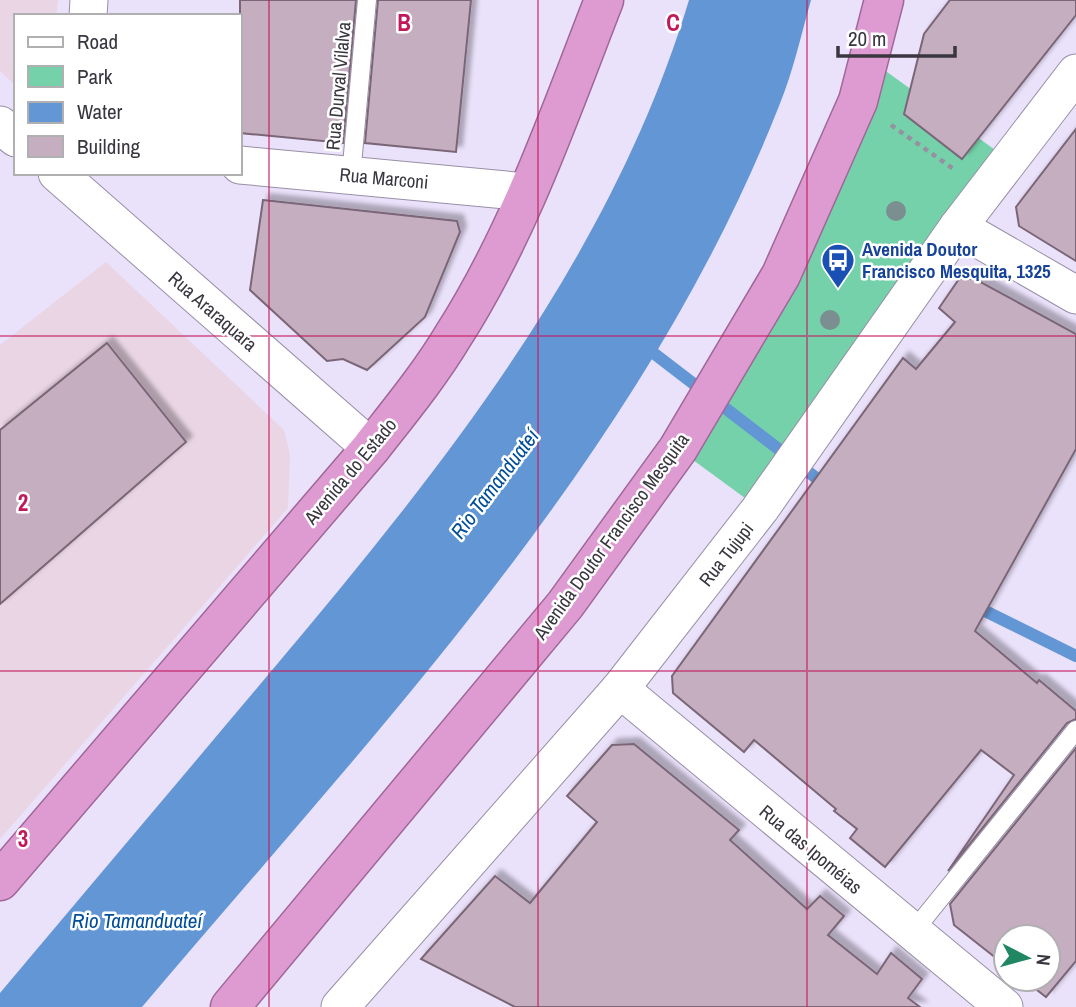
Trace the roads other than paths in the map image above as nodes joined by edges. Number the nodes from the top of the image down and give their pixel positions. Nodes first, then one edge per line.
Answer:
1 (367, 0) edge
2 (604, 0) edge
3 (884, 0) edge
4 (1076, 73) edge
5 (0, 125) edge
6 (14, 136) edge
7 (242, 164) edge
8 (351, 176) junction
9 (67, 177) edge
10 (527, 192) junction
11 (958, 227) junction
12 (1076, 295) edge
13 (370, 448) junction
14 (620, 689) junction
15 (1076, 730) edge
16 (0, 881) edge
17 (912, 933) junction
18 (230, 1007) edge
19 (340, 1007) edge
20 (1004, 1007) edge

1 - 8 lane, Rua Durval Vilalva
2 - 10 highway, Avenida do Estado
3 - 18 highway, Avenida Doutor Francisco Mesquita
4 - 11 street, Rua Tujupi
5 - 6 street
7 - 8 street, Rua Marconi
8 - 10 street, Rua Marconi
9 - 13 street, Rua Araraquara
10 - 13 highway, Avenida do Estado
11 - 12 street
11 - 14 street, Rua Tujupi
13 - 16 highway, Avenida do Estado
14 - 17 street, Rua das Ipoméias
14 - 19 street, Rua Tujupi
15 - 17 lane
17 - 20 street, Rua das Ipoméias

